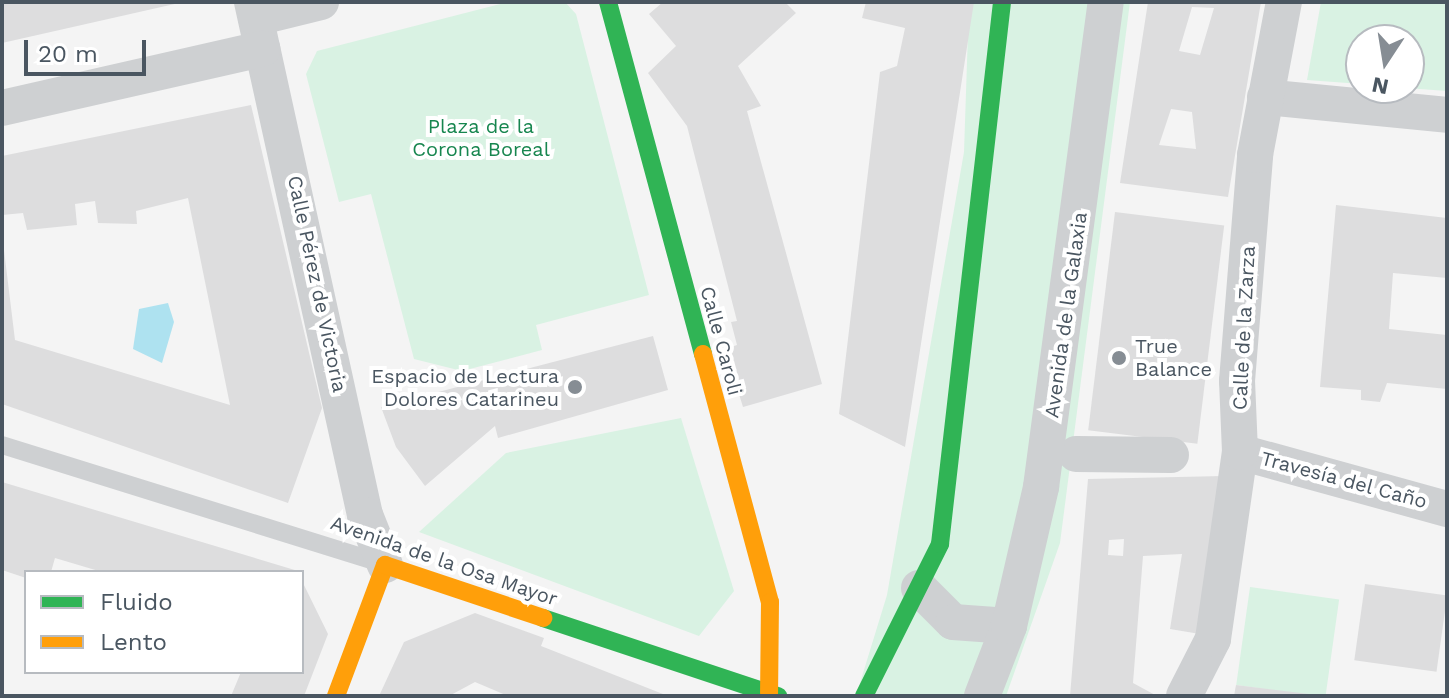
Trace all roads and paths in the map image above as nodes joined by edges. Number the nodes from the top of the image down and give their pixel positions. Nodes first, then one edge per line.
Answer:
1 (321, 2) edge
2 (608, 2) edge
3 (1002, 2) edge
4 (1106, 2) edge
5 (1284, 2) edge
6 (257, 23) edge
7 (1265, 97) junction
8 (2, 108) edge
9 (1447, 115) edge
10 (2, 445) edge
11 (1240, 452) junction
12 (1076, 454) dead end
13 (1171, 455) dead end
14 (1447, 509) edge
15 (385, 565) junction
16 (919, 588) junction
17 (1009, 626) junction
18 (774, 694) edge
19 (336, 696) edge
20 (864, 696) edge
21 (982, 696) edge
22 (1184, 696) edge

1 - 6 street
2 - 18 street, Calle Caroli
3 - 16 street
4 - 17 street, Avenida de la Galaxia
5 - 7 street, Calle de la Zarza
6 - 8 street
6 - 15 street, Calle Pérez de Victoria
7 - 9 street
7 - 11 street, Calle de la Zarza
10 - 15 lane, Avenida de la Osa Mayor
11 - 14 street, Travesía del Caño
11 - 22 street, Calle de la Zarza
12 - 13 street
15 - 18 street, Avenida de la Osa Mayor
15 - 19 street
16 - 17 street
16 - 20 street
17 - 21 street, Avenida de la Galaxia

